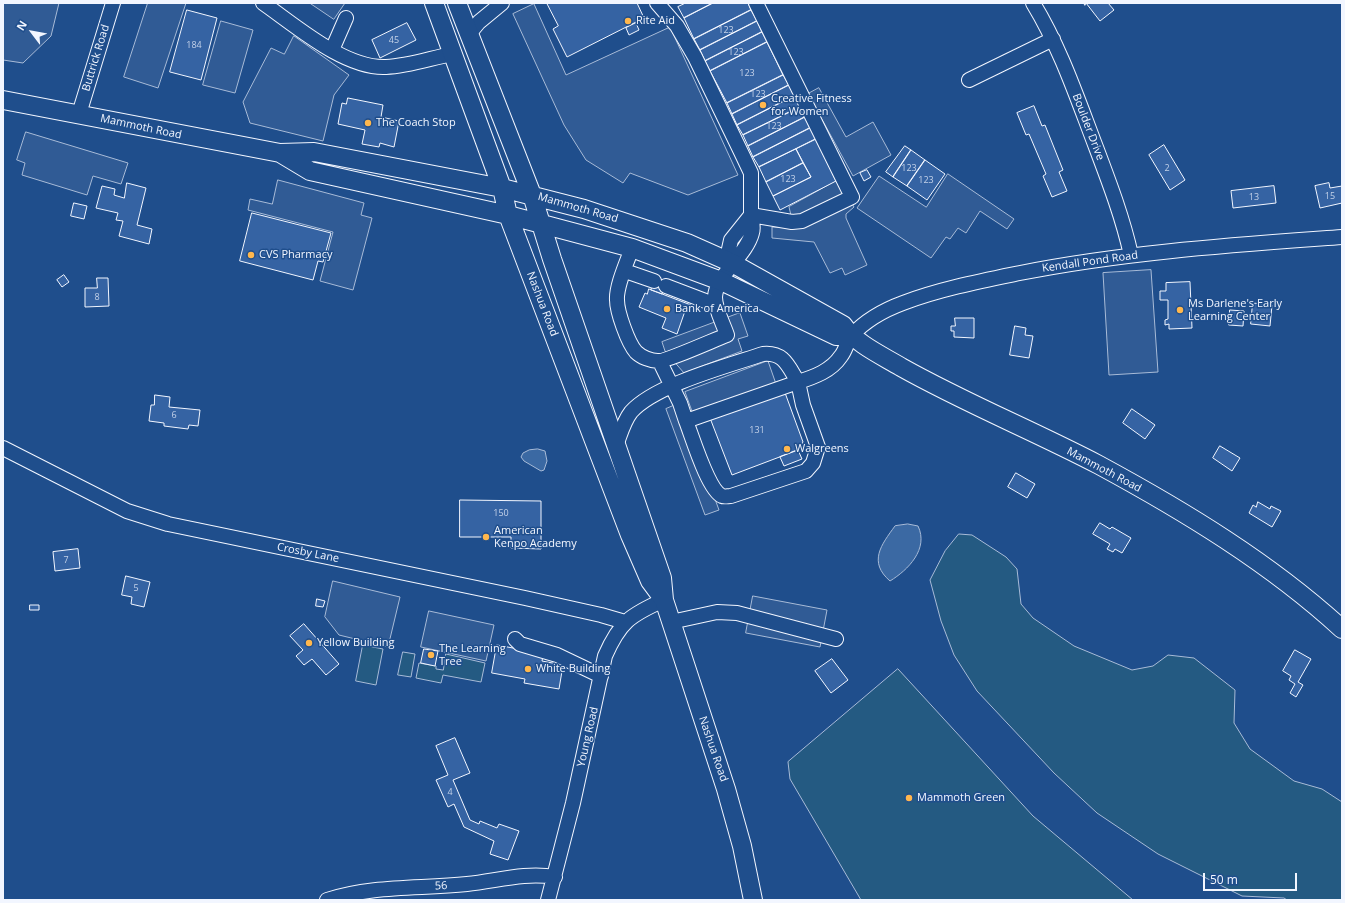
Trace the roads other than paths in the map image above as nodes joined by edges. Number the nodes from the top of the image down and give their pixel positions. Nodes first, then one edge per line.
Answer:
1 (113, 3) edge
2 (263, 3) edge
3 (434, 3) edge
4 (459, 3) edge
5 (502, 3) edge
6 (657, 3) edge
7 (756, 3) edge
8 (1032, 3) edge
9 (346, 18) dead end
10 (469, 34) junction
11 (1053, 39) junction
12 (332, 50) junction
13 (452, 54) junction
14 (969, 80) dead end
15 (3, 100) edge
16 (79, 114) junction
17 (280, 153) junction
18 (502, 188) junction
19 (532, 195) junction
20 (508, 215) junction
21 (751, 215) junction
22 (541, 224) junction
23 (1342, 236) edge
24 (632, 248) junction
25 (1131, 256) junction
26 (732, 263) junction
27 (625, 271) junction
28 (720, 281) junction
29 (716, 305) junction
30 (851, 336) junction
31 (660, 362) junction
32 (798, 382) junction
33 (671, 386) junction
34 (686, 421) junction
35 (617, 443) junction
36 (3, 448) edge
37 (664, 600) junction
38 (625, 622) junction
39 (671, 622) junction
40 (1342, 629) edge
41 (515, 639) dead end
42 (836, 639) dead end
43 (601, 676) junction
44 (555, 877) junction
45 (327, 900) edge
46 (548, 900) edge
47 (753, 900) edge

1 - 16 street, Buttrick Road
2 - 12 street
3 - 13 main road, Nashua Road
4 - 10 main road, Nashua Road
5 - 10 street
6 - 21 street
7 - 21 street
8 - 11 street, Boulder Drive
9 - 12 street
10 - 19 main road, Nashua Road
11 - 14 street
11 - 25 street, Boulder Drive
12 - 13 street
13 - 18 main road, Nashua Road
15 - 16 main road, Mammoth Road
16 - 17 main road, Mammoth Road
17 - 18 main road, Mammoth Road
17 - 20 main road, Mammoth Road
18 - 19 main road, Mammoth Road
18 - 20 main road, Nashua Road
19 - 22 main road, Nashua Road
19 - 26 main road, Mammoth Road
20 - 22 main road, Mammoth Road
20 - 37 main road, Nashua Road
21 - 26 street
22 - 24 main road, Mammoth Road
22 - 35 main road, Nashua Road
23 - 25 street, Kendall Pond Road
24 - 27 street
24 - 28 main road, Mammoth Road
25 - 30 street, Kendall Pond Road
26 - 28 street
26 - 30 main road, Mammoth Road
27 - 29 street
27 - 31 street
28 - 29 street
28 - 30 main road, Mammoth Road
29 - 31 street
30 - 32 street
30 - 40 main road, Mammoth Road
31 - 33 street
32 - 33 street
32 - 34 street
32 - 34 street
33 - 34 street
33 - 35 street
35 - 37 main road, Nashua Road
36 - 38 street, Crosby Lane
37 - 38 street, Young Road
37 - 39 main road, Nashua Road
38 - 43 street, Young Road
39 - 42 street
39 - 47 main road, Nashua Road
41 - 43 street
43 - 44 street, Young Road
44 - 45 street, 56
44 - 46 street, Young Road

